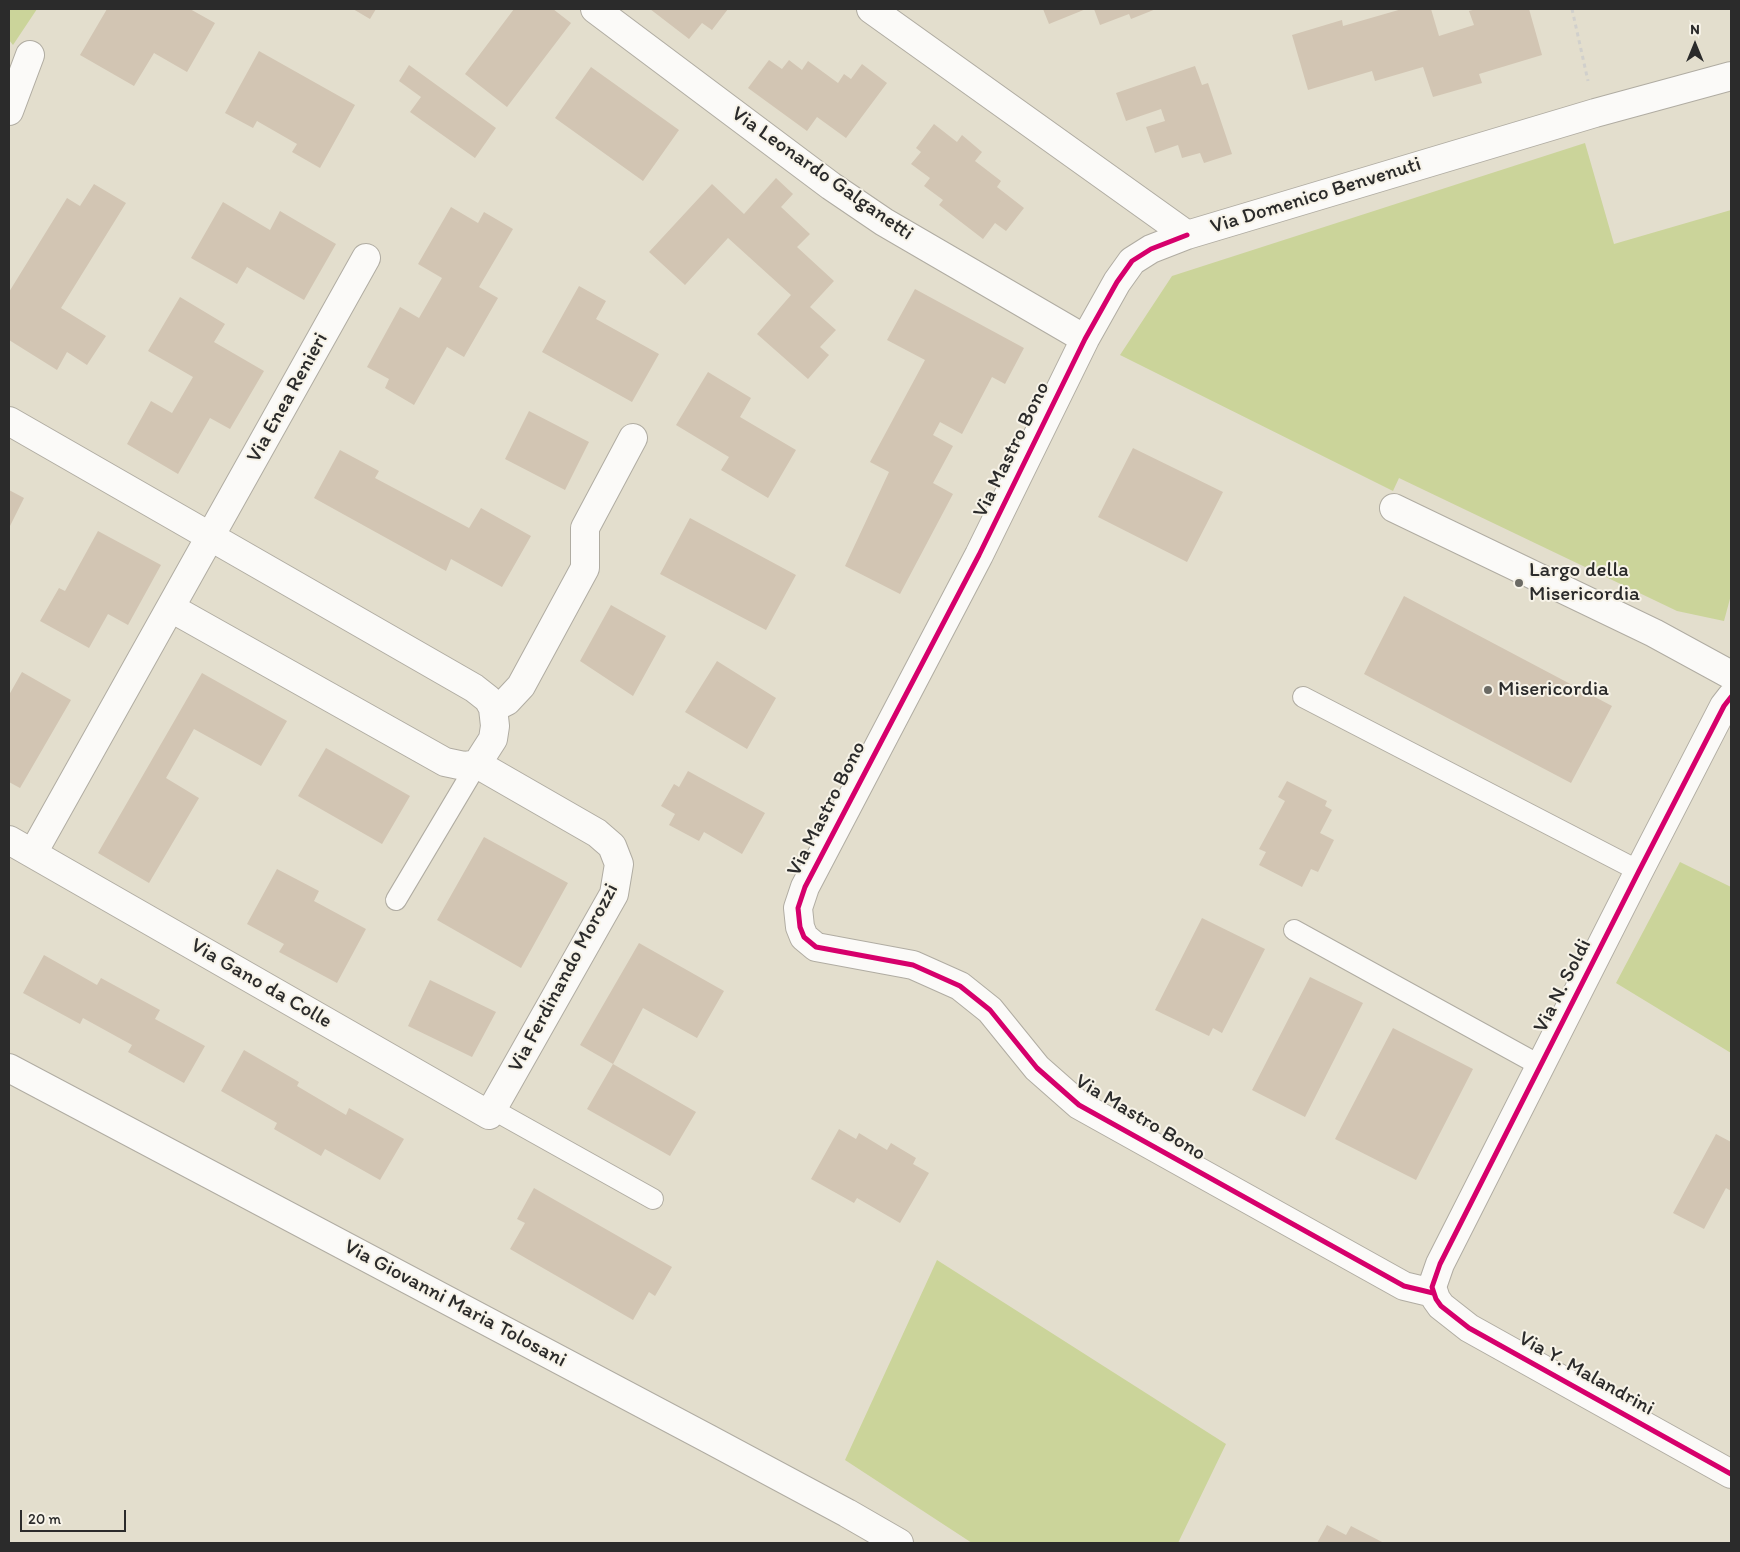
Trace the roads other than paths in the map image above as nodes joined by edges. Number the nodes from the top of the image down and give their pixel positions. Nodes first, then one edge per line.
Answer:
1 (595, 9) edge
2 (871, 9) edge
3 (30, 56) dead end
4 (1731, 76) edge
5 (9, 111) edge
6 (1186, 235) junction
7 (366, 258) dead end
8 (1084, 339) junction
9 (9, 421) edge
10 (633, 438) dead end
11 (1394, 508) dead end
12 (210, 536) junction
13 (171, 608) junction
14 (1731, 675) edge
15 (1303, 697) dead end
16 (1731, 697) edge
17 (493, 708) junction
18 (477, 764) junction
19 (9, 840) edge
20 (33, 854) junction
21 (1639, 870) junction
22 (396, 900) dead end
23 (1294, 930) dead end
24 (1541, 1066) junction
25 (9, 1068) edge
26 (490, 1112) junction
27 (653, 1199) dead end
28 (1433, 1293) junction
29 (1731, 1474) edge
30 (900, 1543) edge

1 - 8 street, Via Leonardo Galganetti
2 - 6 street, Via Domenico Benvenuti
3 - 5 street
4 - 6 street, Via Domenico Benvenuti
6 - 8 street, Via Mastro Bono
7 - 12 street, Via Enea Renieri
8 - 28 street, Via Mastro Bono
9 - 12 street
10 - 17 street
11 - 14 street
12 - 13 street, Via Enea Renieri
12 - 17 street
13 - 18 street
13 - 20 street
15 - 21 lane
16 - 21 street, Via N. Soldi
17 - 18 street
18 - 22 lane
18 - 26 street, Via Ferdinando Morozzi
19 - 20 street, Via Gano da Colle
20 - 26 street, Via Gano da Colle
21 - 24 street, Via N. Soldi
23 - 24 lane
24 - 28 street, Via N. Soldi
25 - 30 street, Via Giovanni Maria Tolosani
26 - 27 lane
28 - 29 street, Via Y. Malandrini

